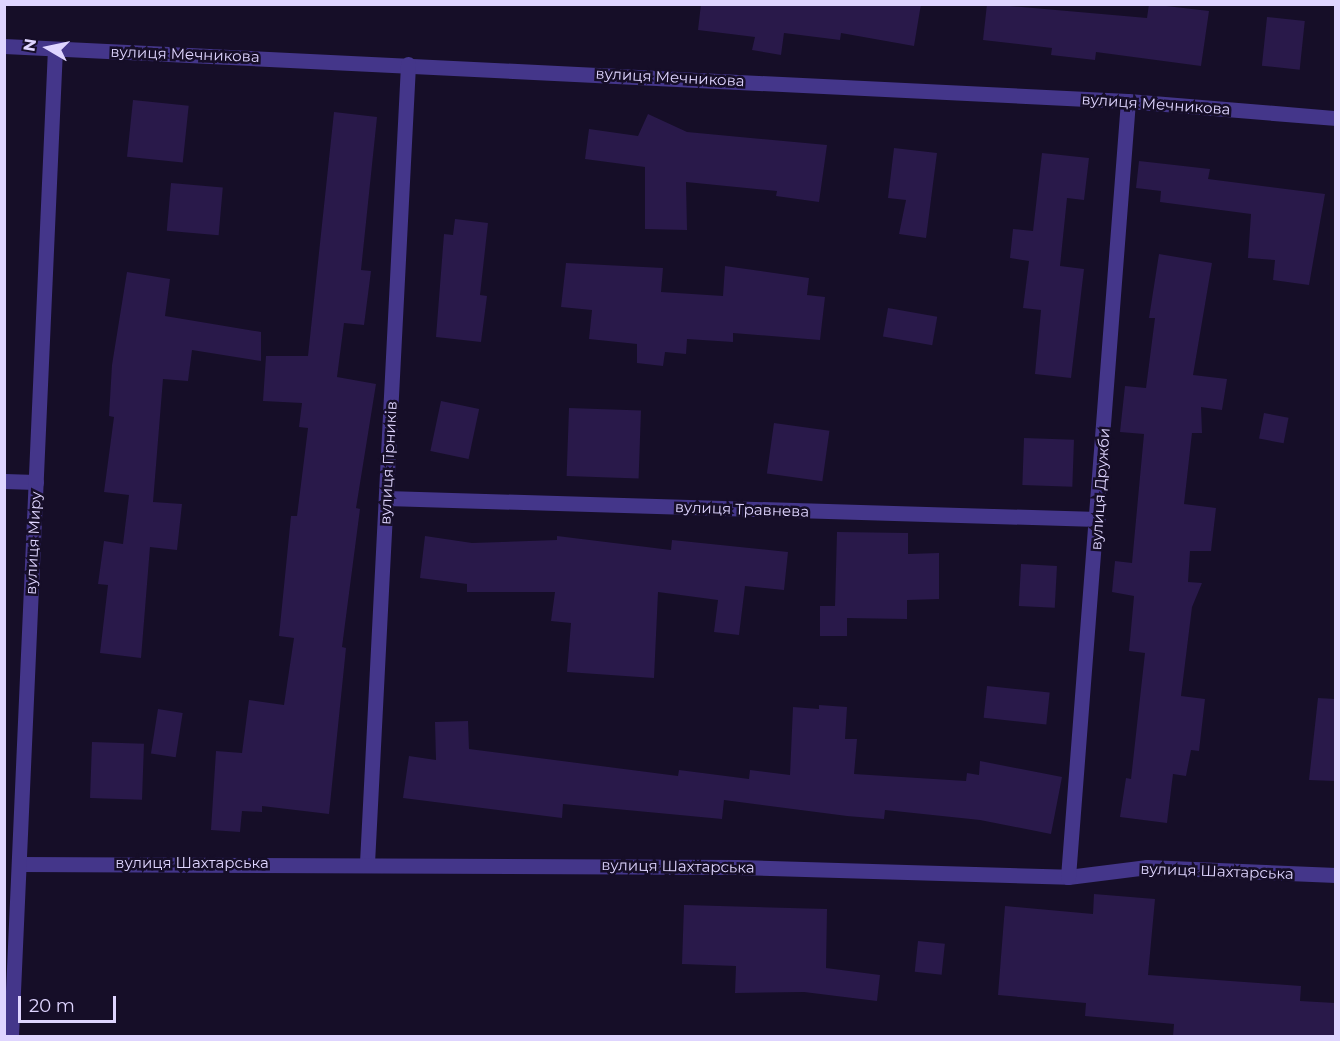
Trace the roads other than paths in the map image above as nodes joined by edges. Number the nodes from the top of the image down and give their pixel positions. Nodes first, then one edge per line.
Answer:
1 (4, 46) edge
2 (56, 49) junction
3 (408, 64) junction
4 (1128, 101) junction
5 (1335, 118) edge
6 (4, 481) edge
7 (36, 482) junction
8 (386, 498) junction
9 (1098, 519) junction
10 (367, 863) junction
11 (19, 864) junction
12 (1335, 875) edge
13 (1068, 877) junction
14 (11, 890) edge
15 (11, 1036) edge

1 - 2 street, вулиця Мечникова
2 - 3 street, вулиця Мечникова
2 - 7 street, вулиця Миру
3 - 4 street, вулиця Мечникова
3 - 8 street, вулиця Гірників
4 - 5 street, вулиця Мечникова
4 - 9 street, вулиця Дружби
6 - 7 street
7 - 11 street, вулиця Миру
8 - 9 street, вулиця Травнева
8 - 10 street, вулиця Гірників
9 - 13 street, вулиця Дружби
10 - 11 street, вулиця Шахтарська
10 - 13 street, вулиця Шахтарська
11 - 14 street, вулиця Миру
12 - 13 street, вулиця Шахтарська
14 - 15 street, вулиця Миру

